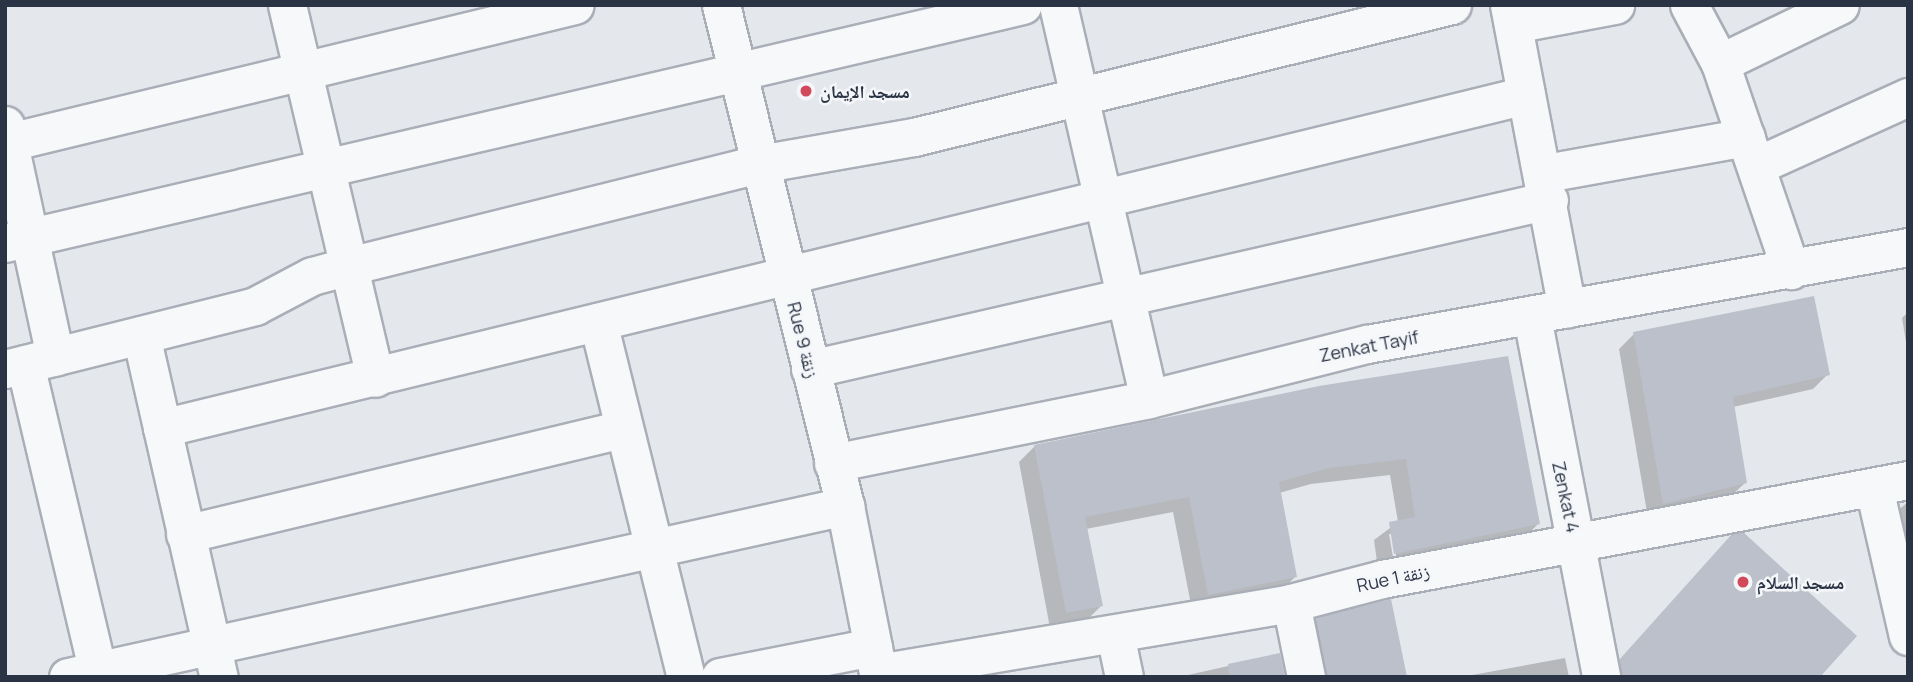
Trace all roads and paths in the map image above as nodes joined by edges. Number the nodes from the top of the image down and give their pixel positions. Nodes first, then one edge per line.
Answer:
1 (287, 5) edge
2 (575, 5) edge
3 (721, 5) edge
4 (1023, 5) edge
5 (1058, 5) edge
6 (1452, 5) edge
7 (1615, 5) edge
8 (1689, 5) edge
9 (1840, 5) edge
10 (1511, 14) edge
11 (1720, 63) junction
12 (304, 68) junction
13 (739, 69) junction
14 (1526, 95) junction
15 (1908, 97) edge
16 (1081, 98) junction
17 (6, 136) edge
18 (1752, 151) junction
19 (759, 164) junction
20 (327, 166) junction
21 (1548, 186) junction
22 (1104, 200) junction
23 (18, 240) edge
24 (1908, 247) edge
25 (349, 266) junction
26 (1791, 270) junction
27 (787, 275) junction
28 (1128, 295) junction
29 (1567, 308) junction
30 (1532, 317) junction
31 (598, 322) junction
32 (141, 335) junction
33 (29, 363) edge
34 (810, 369) junction
35 (375, 378) junction
36 (1149, 399) junction
37 (162, 428) junction
38 (622, 429) junction
39 (833, 463) junction
40 (1891, 484) edge
41 (845, 506) junction
42 (185, 534) junction
43 (1576, 543) junction
44 (656, 550) junction
45 (1291, 603) junction
46 (1115, 634) junction
47 (1908, 636) edge
48 (214, 660) edge
49 (877, 666) edge
50 (83, 673) edge
51 (686, 677) edge
52 (720, 677) edge
53 (1124, 677) edge
54 (1306, 677) edge
55 (1601, 677) edge

1 - 12 street
2 - 12 street
3 - 13 street, Rue 9 زنقة
4 - 13 street
5 - 16 street
6 - 16 street
7 - 10 street
8 - 11 street
9 - 11 street
10 - 14 street
11 - 18 street
12 - 17 street
12 - 20 street
13 - 19 street, Rue 9 زنقة
13 - 20 street
14 - 21 street
14 - 22 street
15 - 18 street
16 - 19 street
16 - 22 street
17 - 23 street
18 - 21 street
18 - 26 street
19 - 25 street
19 - 27 street, Rue 9 زنقة
20 - 23 street
20 - 25 street
21 - 28 street
21 - 29 street
22 - 27 street
22 - 28 street
23 - 33 street
24 - 26 street, Zenkat Tayif
25 - 32 street
25 - 35 street
26 - 29 street, Zenkat Tayif
27 - 31 street
27 - 34 street, Rue 9 زنقة
28 - 34 street
28 - 36 street
29 - 30 street, Zenkat Tayif
30 - 36 street, Zenkat Tayif
30 - 43 street, Zenkat 4
31 - 35 street
31 - 38 street
32 - 33 street
32 - 37 street
33 - 50 street
34 - 39 street, Rue 9 زنقة
35 - 37 street
36 - 39 street, Zenkat Tayif
37 - 42 street
38 - 42 street
38 - 44 street
39 - 41 street, Rue 9 زنقة
40 - 43 street, Rue 1 زنقة
40 - 47 street
41 - 44 street
41 - 49 street, Rue 9 زنقة
42 - 48 street
43 - 45 street, Rue 1 زنقة
43 - 55 street, Zenkat 4
44 - 48 street
44 - 51 street
45 - 46 street, Rue 1 زنقة
45 - 54 street
46 - 49 street, Rue 1 زنقة
46 - 53 street
48 - 50 street
49 - 52 street, Rue 1 زنقة

